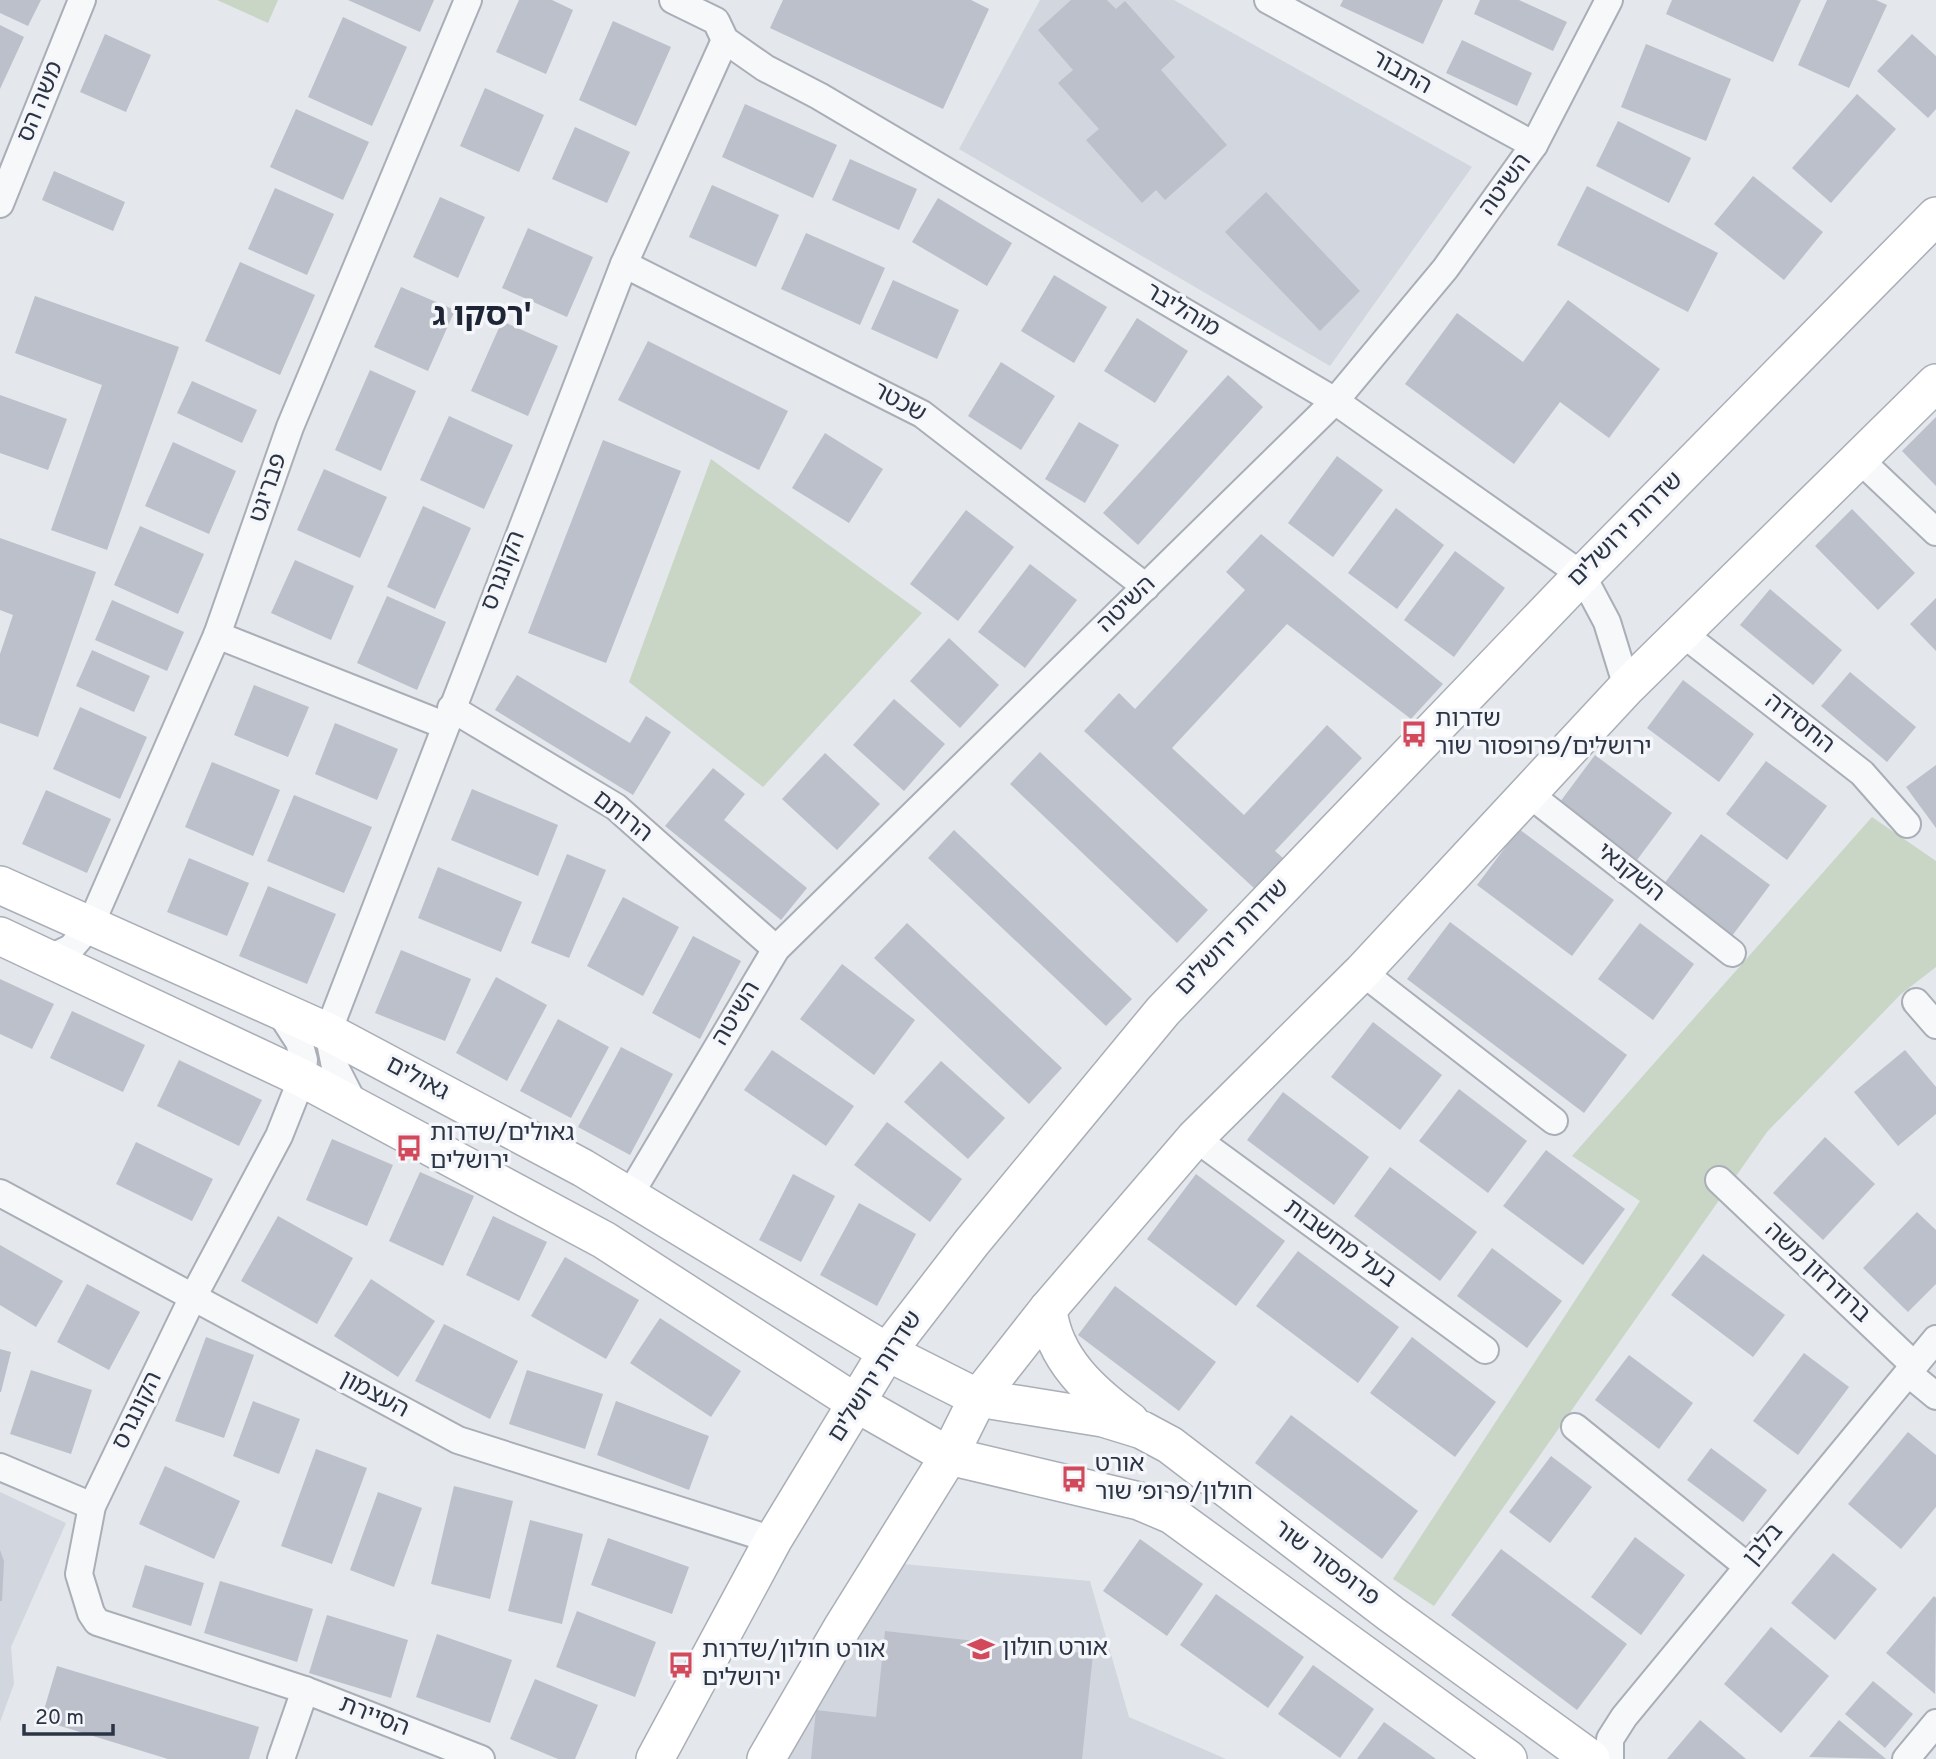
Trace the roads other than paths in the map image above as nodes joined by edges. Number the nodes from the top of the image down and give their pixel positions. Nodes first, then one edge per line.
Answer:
1 (82, 0) edge
2 (468, 0) edge
3 (673, 0) edge
4 (1268, 0) edge
5 (1609, 0) edge
6 (722, 20) edge
7 (1534, 145) junction
8 (0, 204) edge
9 (1930, 228) edge
10 (624, 264) junction
11 (1936, 383) edge
12 (1335, 401) junction
13 (1859, 459) junction
14 (1936, 532) edge
15 (1582, 575) junction
16 (1146, 587) junction
17 (1682, 633) junction
18 (217, 635) junction
19 (1627, 687) junction
20 (448, 717) junction
21 (1529, 794) junction
22 (1907, 824) dead end
23 (0, 886) edge
24 (90, 926) junction
25 (0, 936) edge
26 (776, 950) junction
27 (1732, 953) dead end
28 (50, 958) junction
29 (1362, 972) junction
30 (1916, 1002) dead end
31 (279, 1010) junction
32 (1936, 1025) edge
33 (328, 1032) junction
34 (302, 1077) junction
35 (356, 1108) junction
36 (1554, 1121) dead end
37 (1195, 1138) junction
38 (1719, 1180) dead end
39 (0, 1193) edge
40 (629, 1196) junction
41 (192, 1299) junction
42 (1048, 1309) junction
43 (1936, 1339) edge
44 (1485, 1350) dead end
45 (887, 1352) junction
46 (1911, 1369) junction
47 (1936, 1396) edge
48 (978, 1398) junction
49 (856, 1403) junction
50 (1575, 1427) dead end
51 (1142, 1430) junction
52 (949, 1456) junction
53 (0, 1467) edge
54 (92, 1506) junction
55 (773, 1540) junction
56 (1747, 1566) junction
57 (306, 1690) junction
58 (1936, 1723) edge
59 (281, 1759) edge
60 (481, 1759) edge
61 (655, 1759) edge
62 (766, 1759) edge
63 (1508, 1759) edge
64 (1591, 1759) edge
65 (1610, 1759) edge
66 (1906, 1759) edge

1 - 8 street, משה הס
2 - 18 street, פבריגט
3 - 6 street, מוהליבר
4 - 7 street, התבור
5 - 7 street, השיטה
6 - 10 street, הקונגרס
6 - 12 street, מוהליבר
7 - 12 street, השיטה
9 - 15 main road, שדרות ירושלים
10 - 16 street, שכטר
10 - 20 street, הקונגרס
11 - 13 main road
12 - 15 street, מוהליבר
12 - 16 street, השיטה
13 - 14 street
13 - 17 main road
15 - 19 street, מוהליבר
15 - 45 main road, שדרות ירושלים
16 - 26 street, השיטה
17 - 19 main road
17 - 22 street, החסידה
18 - 20 street, הרותם
18 - 24 street, פבריגט
19 - 21 main road
20 - 26 street, הרותם
20 - 33 street, הקונגרס
21 - 27 street, השקנאי
21 - 29 main road
23 - 24 main road, גאולים
24 - 28 street, פבריגט
24 - 31 main road, גאולים
25 - 28 main road
26 - 40 street, השיטה
28 - 34 main road
29 - 36 street
29 - 37 main road
30 - 32 street
31 - 33 main road, גאולים
31 - 34 street, הקונגרס
33 - 35 street
33 - 40 main road, גאולים
34 - 35 main road
34 - 41 street, הקונגרס
35 - 49 main road
37 - 42 main road
37 - 44 street, בעל מחשבות
38 - 46 street, ברודרזון משה
39 - 41 street, העצמון
40 - 45 main road, גאולים
41 - 54 street, הקונגרס
41 - 55 street, העצמון
42 - 48 main road
42 - 51 main road
43 - 46 street, בלבן
45 - 48 main road, פרופסור שור
45 - 49 main road, שדרות ירושלים
46 - 47 street, ברודרזון משה
46 - 56 street, בלבן
48 - 51 main road, פרופסור שור
48 - 52 main road
49 - 52 main road, פרופסור שור
49 - 55 main road, שדרות ירושלים
50 - 56 street
51 - 64 main road, פרופסור שור
52 - 62 main road
52 - 63 main road, פרופסור שור
53 - 54 street
54 - 57 street, הקונגרס
55 - 61 main road, שדרות ירושלים
56 - 65 street, בלבן
57 - 59 street
57 - 60 street, הסיירת
58 - 66 street

